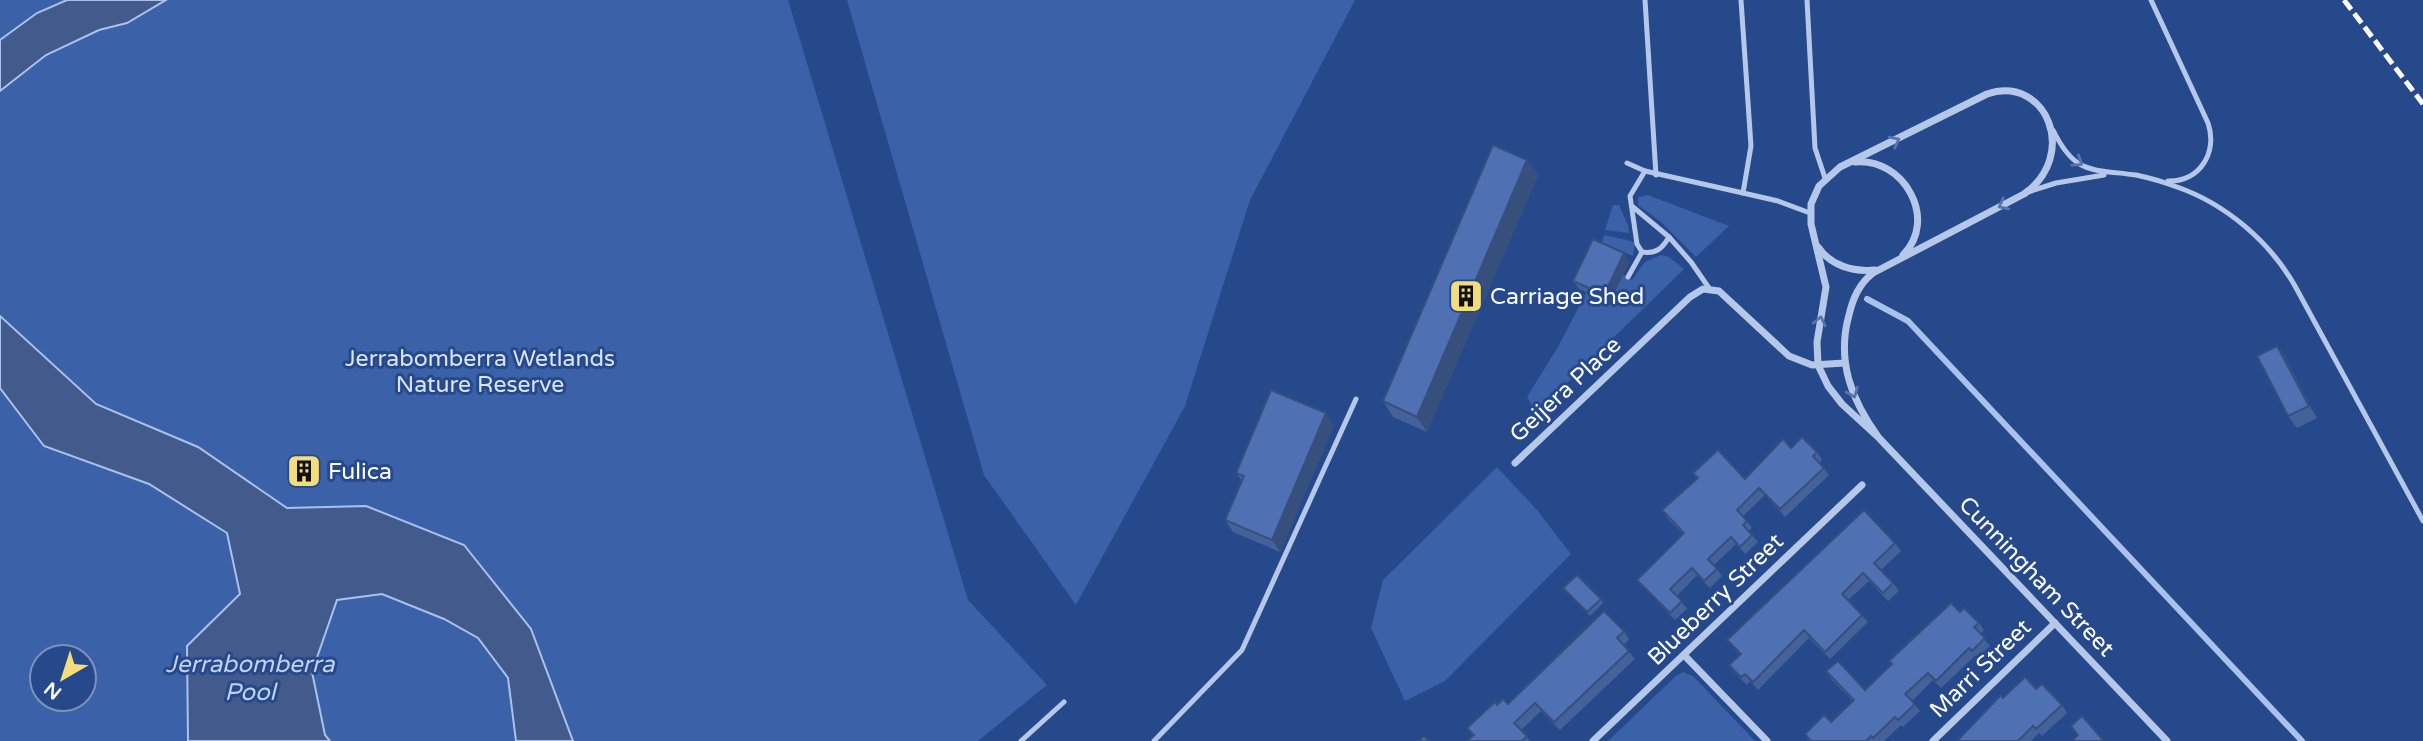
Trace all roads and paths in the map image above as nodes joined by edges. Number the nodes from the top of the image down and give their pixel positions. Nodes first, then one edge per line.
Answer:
1 (1645, 0) edge
2 (1741, 0) edge
3 (1807, 0) edge
4 (2151, 0) edge
5 (2049, 122) junction
6 (1627, 163) dead end
7 (1848, 164) junction
8 (1645, 172) junction
9 (2124, 174) junction
10 (1656, 175) junction
11 (1825, 178) junction
12 (2161, 181) junction
13 (1744, 193) junction
14 (2024, 194) junction
15 (1633, 207) junction
16 (1810, 213) junction
17 (1669, 237) junction
18 (1814, 237) junction
19 (1642, 252) junction
20 (1897, 260) junction
21 (1879, 269) junction
22 (1628, 277) dead end
23 (1709, 288) junction
24 (1844, 363) junction
25 (1818, 365) junction
26 (1356, 399) dead end
27 (1879, 438) junction
28 (1515, 463) dead end
29 (1862, 485) dead end
30 (2423, 522) edge
31 (2055, 623) junction
32 (1685, 655) junction
33 (1064, 702) dead end
34 (1021, 741) edge
35 (1154, 741) edge
36 (1594, 741) edge
37 (1767, 741) edge
38 (1933, 741) edge
39 (2167, 741) edge

1 - 10 lane
2 - 13 lane
3 - 11 lane
4 - 12 lane
7 -> 5 street
5 -> 9 lane
5 - 14 street, Cunningham Street
6 - 8 lane
7 - 11 street
7 - 20 street
8 - 10 lane
8 - 15 lane
9 - 12 lane
9 - 14 lane
10 - 13 lane
11 - 16 street
12 - 30 lane
13 - 16 lane
14 -> 20 street, Cunningham Street
15 - 17 lane
15 - 19 lane
16 - 18 street
17 - 19 lane
17 - 23 lane
18 - 21 street
25 -> 18 street
19 - 22 lane
20 - 21 street, Cunningham Street
21 - 24 street, Cunningham Street
23 - 25 street
23 - 28 street, Geijera Place
24 - 25 street
24 -> 27 street, Cunningham Street
25 - 27 street, Cunningham Street
26 - 35 lane
27 - 31 street, Cunningham Street
29 - 32 street, Blueberry Street
31 - 38 street, Marri Street
31 - 39 street, Cunningham Street
32 - 36 street, Blueberry Street
32 - 37 street
33 - 34 lane

